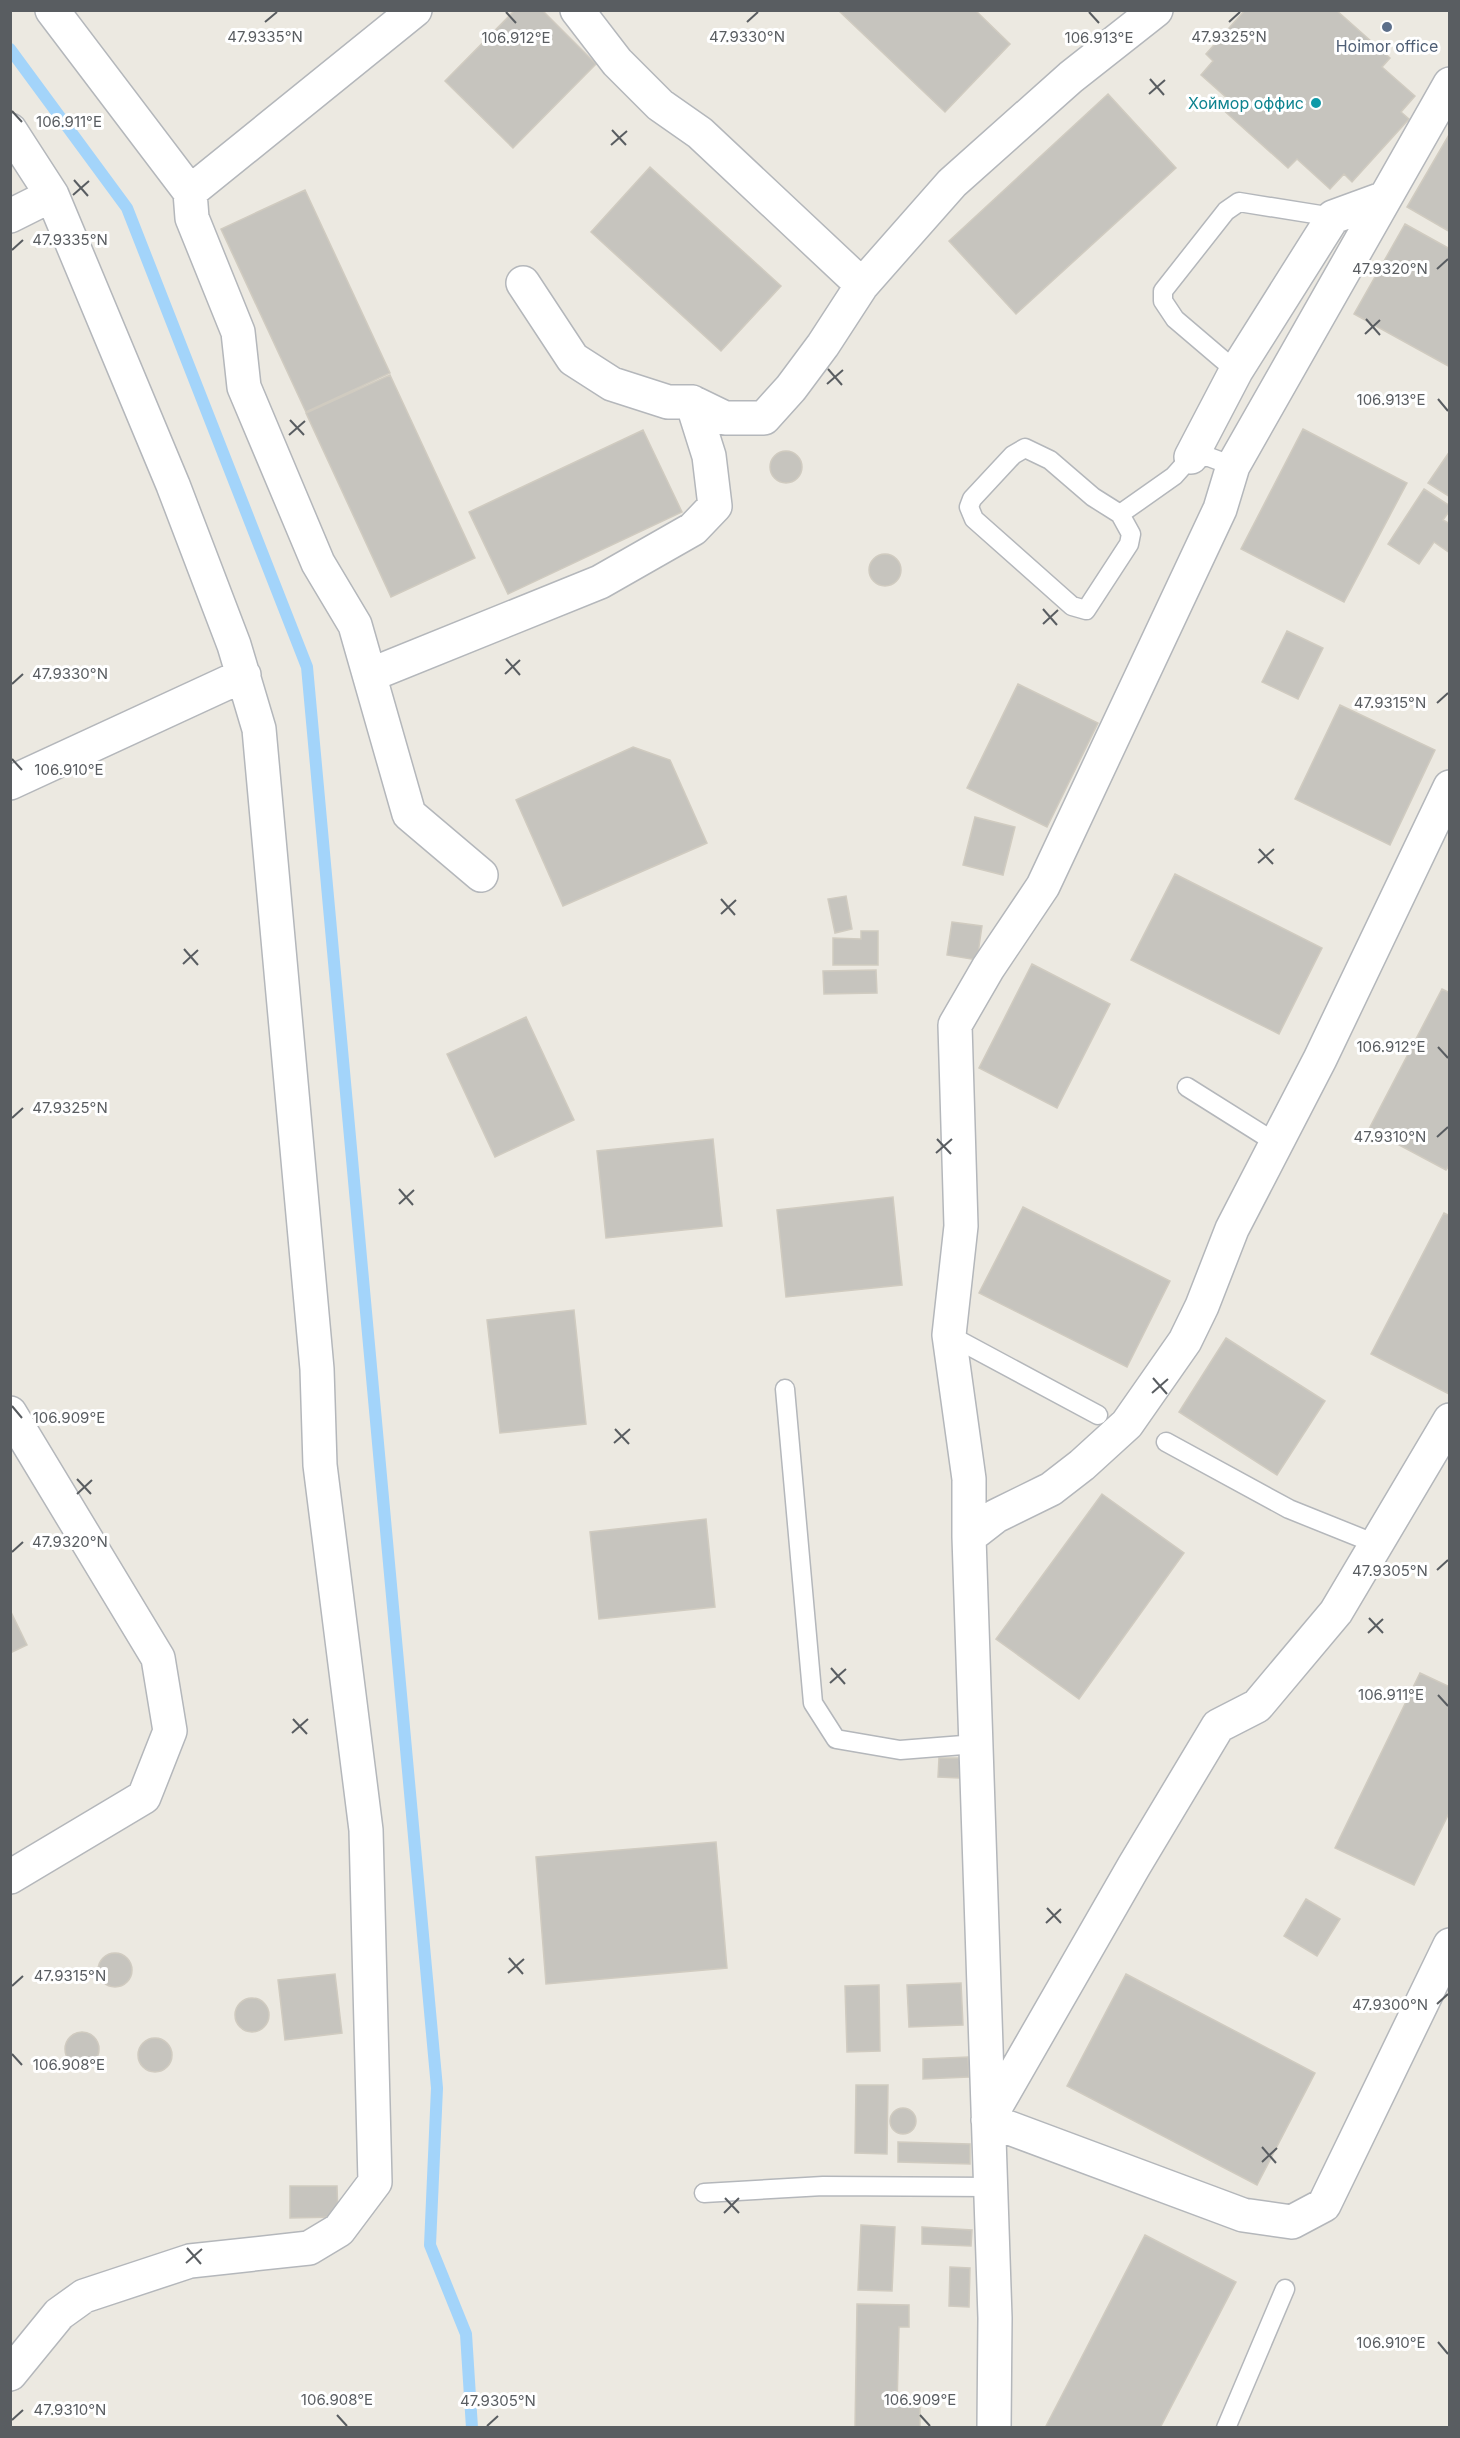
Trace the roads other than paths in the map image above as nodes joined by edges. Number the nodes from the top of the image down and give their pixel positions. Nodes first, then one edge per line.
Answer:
1 (52, 10) edge
2 (415, 10) edge
3 (577, 10) edge
4 (1156, 10) edge
5 (1449, 84) edge
6 (10, 130) edge
7 (190, 192) junction
8 (52, 195) junction
9 (1385, 198) junction
10 (10, 216) edge
11 (1333, 217) junction
12 (523, 283) dead end
13 (862, 285) junction
14 (1236, 371) junction
15 (692, 402) junction
16 (1191, 457) junction
17 (1233, 466) junction
18 (1120, 514) junction
19 (244, 675) junction
20 (369, 675) junction
21 (10, 783) edge
22 (1449, 787) edge
23 (481, 875) dead end
24 (1188, 1087) dead end
25 (1276, 1143) junction
26 (949, 1335) junction
27 (785, 1389) dead end
28 (10, 1413) edge
29 (1098, 1415) dead end
30 (1449, 1420) edge
31 (1166, 1442) dead end
32 (969, 1537) junction
33 (1376, 1544) junction
34 (976, 1744) junction
35 (10, 1877) edge
36 (1449, 1944) edge
37 (988, 2120) junction
38 (991, 2187) junction
39 (704, 2193) dead end
40 (1286, 2289) dead end
41 (10, 2374) edge
42 (994, 2427) edge
43 (1226, 2427) edge

1 - 7 street
2 - 7 street
3 - 13 street
4 - 13 street
5 - 9 street
6 - 8 street
7 - 20 street
8 - 10 street
8 - 19 street
9 - 11 street
9 - 17 street
11 - 14 street
11 - 14 lane
12 - 15 street
13 - 15 street
14 - 16 street
15 - 20 street
16 - 17 lane
16 - 18 lane
17 - 26 street
18 - 18 lane
19 - 21 street
19 - 41 street
20 - 23 street
22 - 25 street
24 - 25 lane
25 - 32 street
26 - 29 lane
26 - 32 street
27 - 34 lane
28 - 35 street
30 - 33 street
31 - 33 lane
32 - 34 street
33 - 37 street
34 - 37 street
36 - 37 street
37 - 38 street
38 - 39 lane
38 - 42 street
40 - 43 lane

